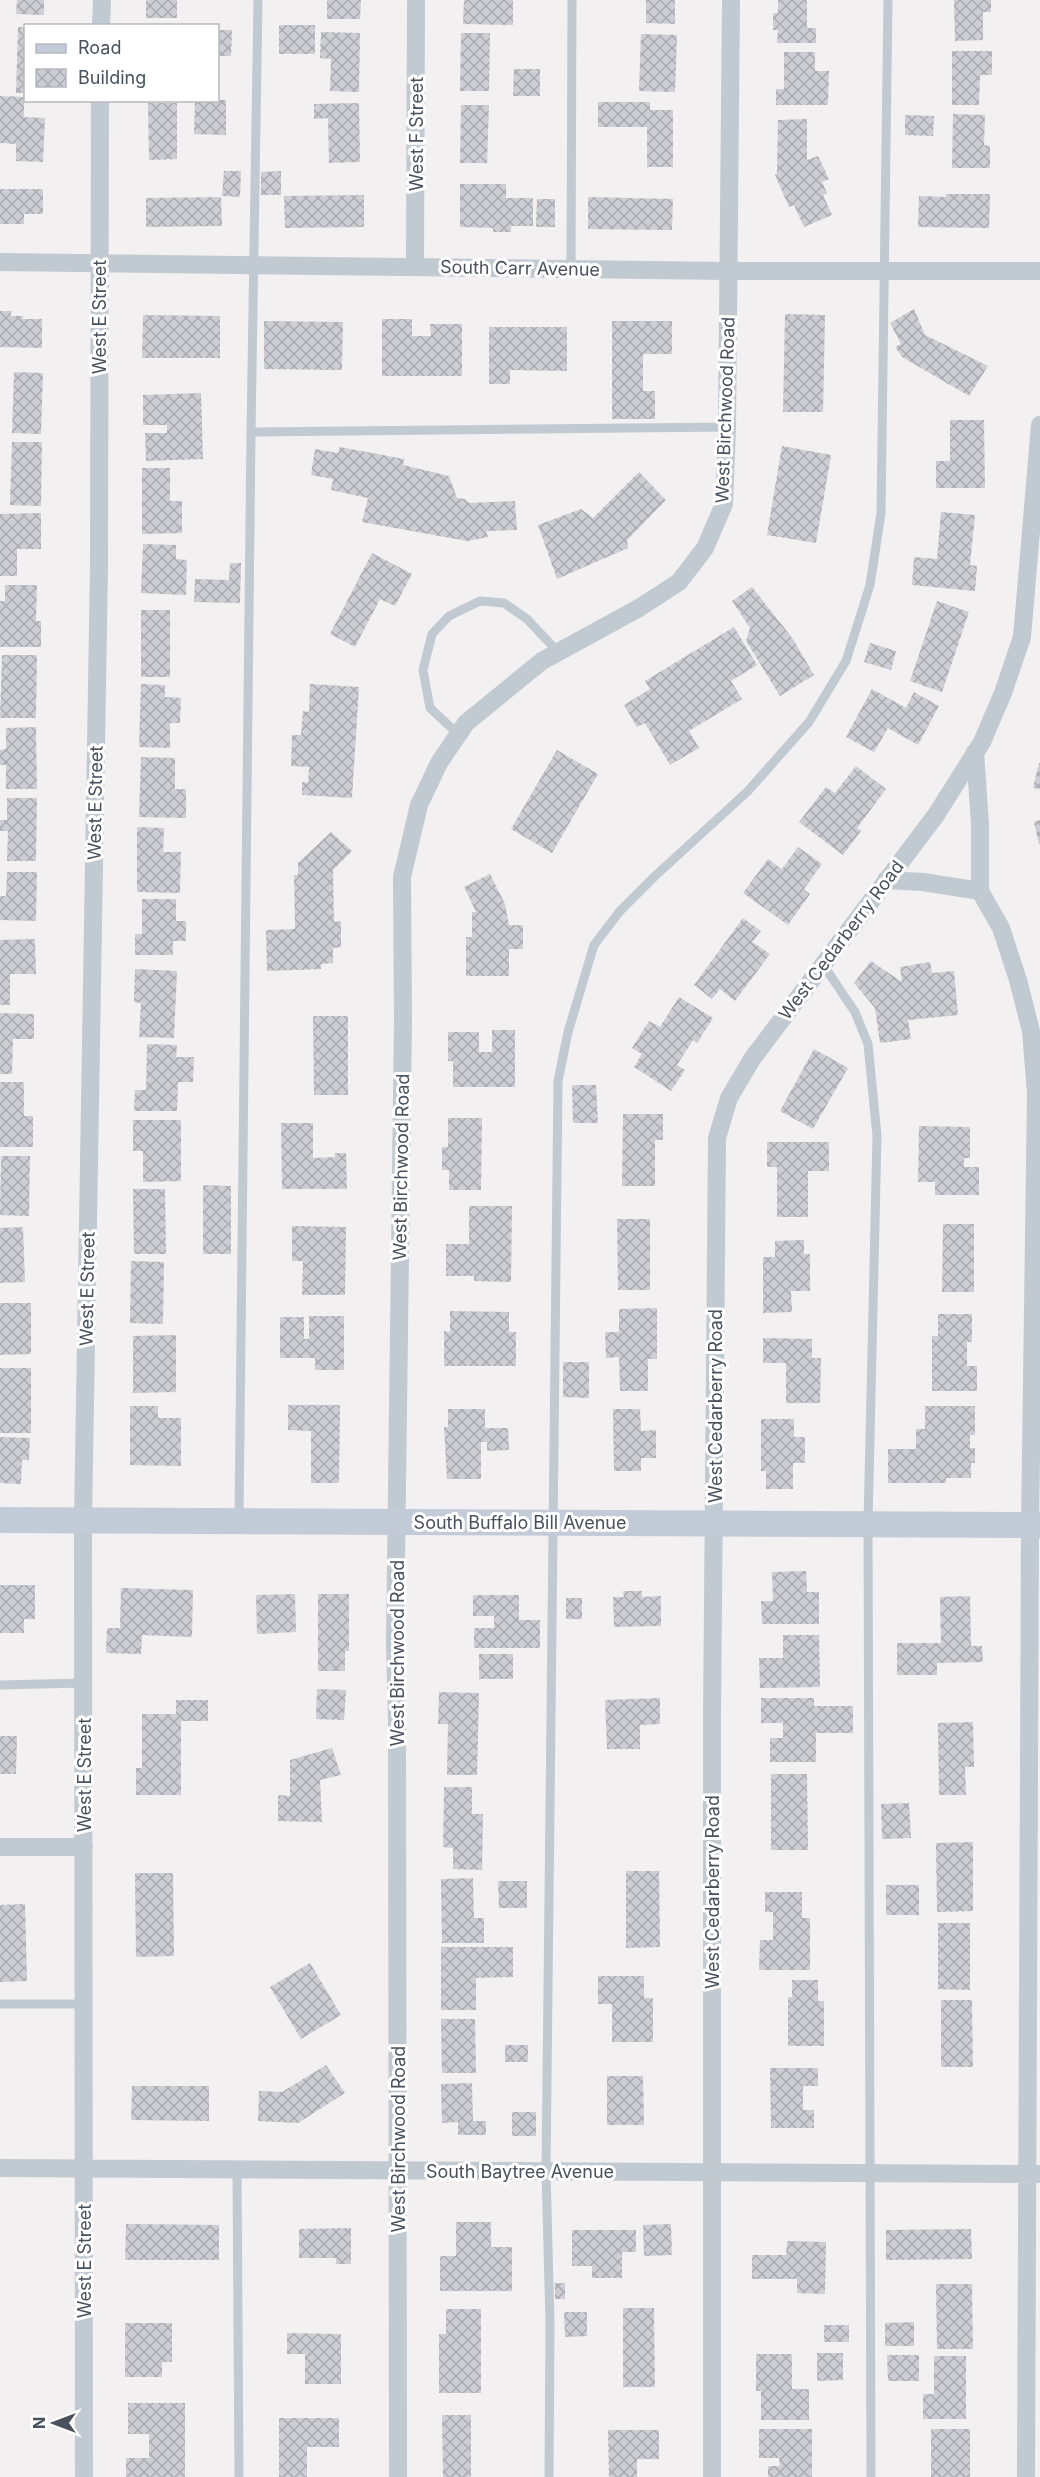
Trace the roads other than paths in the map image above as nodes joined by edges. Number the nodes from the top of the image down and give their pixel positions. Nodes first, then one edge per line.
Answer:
1 (102, 0) edge
2 (258, 0) edge
3 (416, 0) edge
4 (572, 0) edge
5 (731, 0) edge
6 (888, 0) edge
7 (101, 24) edge
8 (100, 102) edge
9 (0, 262) edge
10 (99, 263) junction
11 (254, 265) junction
12 (415, 267) junction
13 (571, 269) junction
14 (729, 271) junction
15 (886, 271) junction
16 (1040, 271) edge
17 (1040, 425) edge
18 (727, 428) junction
19 (251, 432) junction
20 (558, 652) junction
21 (458, 734) junction
22 (975, 752) junction
23 (886, 880) junction
24 (980, 891) junction
25 (822, 963) junction
26 (0, 1520) edge
27 (83, 1520) junction
28 (239, 1521) junction
29 (397, 1521) junction
30 (554, 1522) junction
31 (714, 1522) junction
32 (868, 1524) junction
33 (1035, 1525) edge
34 (83, 1683) junction
35 (0, 1685) edge
36 (0, 1847) edge
37 (84, 1847) junction
38 (0, 2004) edge
39 (84, 2004) junction
40 (0, 2168) edge
41 (84, 2168) junction
42 (237, 2169) junction
43 (398, 2170) junction
44 (546, 2171) junction
45 (712, 2172) junction
46 (871, 2173) junction
47 (1034, 2174) edge
48 (84, 2477) edge
49 (239, 2477) edge
50 (398, 2477) edge
51 (549, 2477) edge
52 (712, 2477) edge
53 (871, 2477) edge
54 (1026, 2477) edge

1 - 7 street
2 - 11 lane
3 - 12 street, West F Street
4 - 13 lane
5 - 14 street, West Birchwood Road
6 - 15 lane
8 - 10 street, West E Street
9 - 10 street, South Carr Avenue
10 - 11 street, South Carr Avenue
10 - 27 street, West E Street
11 - 12 street, South Carr Avenue
11 - 19 lane
12 - 13 street, South Carr Avenue
13 - 14 street, South Carr Avenue
14 - 15 street, South Carr Avenue
14 - 18 street, West Birchwood Road
15 - 16 street, South Carr Avenue
15 - 30 lane
17 - 22 street, West Cedarberry Road
18 - 19 lane
18 - 20 street, West Birchwood Road
19 - 28 lane
20 - 21 street, West Birchwood Road
20 - 21 lane
21 - 29 street, West Birchwood Road
22 - 23 street, West Cedarberry Road
22 - 24 street
23 - 24 street
23 - 25 street, West Cedarberry Road
24 - 33 street
25 - 31 street, West Cedarberry Road
25 - 32 lane
26 - 27 main road, South Buffalo Bill Avenue
27 - 28 main road, South Buffalo Bill Avenue
27 - 34 street, West E Street
28 - 29 main road, South Buffalo Bill Avenue
29 - 30 main road, South Buffalo Bill Avenue
29 - 43 street, West Birchwood Road
30 - 31 main road, South Buffalo Bill Avenue
30 - 44 lane
31 - 32 main road, South Buffalo Bill Avenue
31 - 45 street, West Cedarberry Road
32 - 33 main road, South Buffalo Bill Avenue
32 - 46 lane
33 - 47 street
34 - 35 lane
34 - 37 street, West E Street
36 - 37 street
37 - 39 street, West E Street
38 - 39 lane
39 - 41 street, West E Street
40 - 41 street, South Baytree Avenue
41 - 42 street, South Baytree Avenue
41 - 48 street, West E Street
42 - 43 street, South Baytree Avenue
42 - 49 lane
43 - 44 street, South Baytree Avenue
43 - 50 street, West Birchwood Road
44 - 45 street, South Baytree Avenue
44 - 51 lane
45 - 46 street, South Baytree Avenue
45 - 52 street, West Cedarberry Road
46 - 47 street, South Baytree Avenue
46 - 53 lane
47 - 54 street

